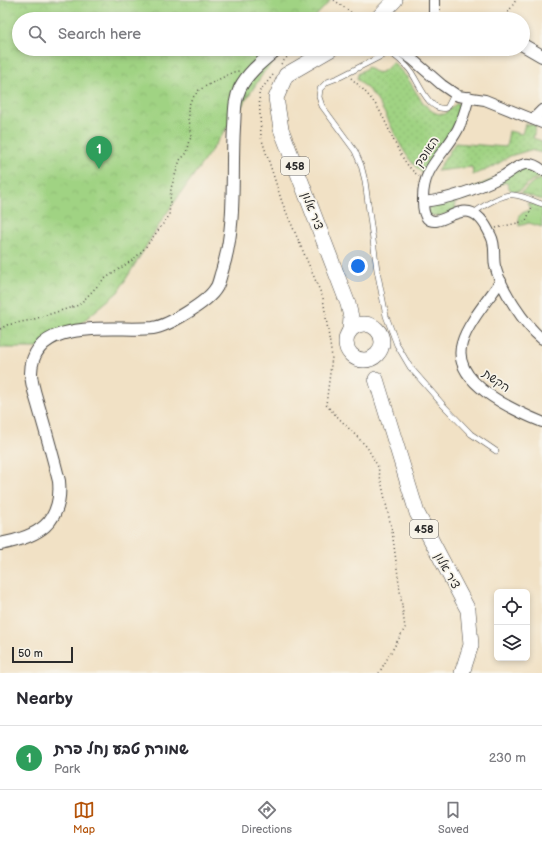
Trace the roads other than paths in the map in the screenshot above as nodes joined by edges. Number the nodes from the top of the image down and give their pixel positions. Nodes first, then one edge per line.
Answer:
1 (395, 0) edge
2 (434, 0) edge
3 (384, 12) edge
4 (434, 12) edge
5 (530, 49) edge
6 (269, 56) edge
7 (319, 56) edge
8 (382, 56) edge
9 (398, 56) edge
10 (406, 56) edge
11 (542, 56) edge
12 (454, 94) junction
13 (469, 97) junction
14 (542, 110) edge
15 (538, 121) edge
16 (542, 170) edge
17 (423, 202) junction
18 (542, 204) edge
19 (474, 213) junction
20 (501, 280) junction
21 (348, 304) junction
22 (368, 324) junction
23 (350, 330) junction
24 (542, 339) edge
25 (376, 356) junction
26 (360, 360) junction
27 (376, 379) junction
28 (542, 422) edge
29 (496, 451) dead end
30 (0, 544) edge
31 (462, 673) edge

1 - 3 main road
2 - 4 street
5 - 11 street
6 - 30 street
7 - 21 main road, ציר אלון / 458
8 - 29 lane
9 - 12 lane
10 - 12 street
12 - 13 street
13 - 15 street
13 - 17 street, האופק
14 - 15 street
16 - 17 street
17 - 19 street, האופק
18 - 19 lane
19 - 20 street
20 - 24 street
20 - 28 street, הקשת
21 - 22 main road, ציר אלון / 458
21 - 23 main road, ציר אלון / 458
22 - 23 main road
22 - 25 main road
23 - 26 main road
25 - 26 main road
25 - 27 main road, ציר אלון / 458
26 - 27 main road, ציר אלון / 458
27 - 31 main road, ציר אלון / 458

